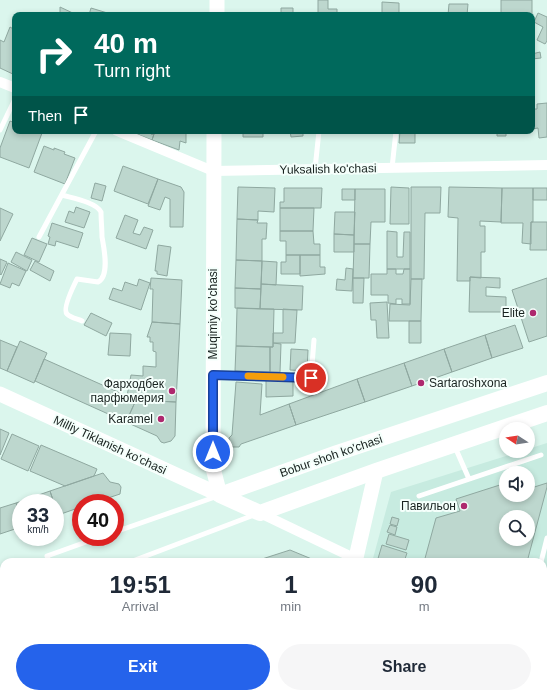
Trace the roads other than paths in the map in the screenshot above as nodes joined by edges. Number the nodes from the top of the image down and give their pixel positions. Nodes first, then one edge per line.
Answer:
1 (217, 0) edge
2 (217, 12) edge
3 (0, 82) edge
4 (12, 87) edge
5 (12, 105) edge
6 (0, 130) edge
7 (94, 134) edge
8 (124, 134) edge
9 (214, 134) edge
10 (319, 134) edge
11 (396, 134) edge
12 (547, 165) edge
13 (392, 168) junction
14 (315, 169) junction
15 (213, 171) junction
16 (62, 195) junction
17 (39, 237) dead end
18 (82, 321) dead end
19 (314, 340) dead end
20 (213, 375) junction
21 (547, 383) edge
22 (0, 394) edge
23 (547, 413) edge
24 (454, 445) junction
25 (541, 455) dead end
26 (376, 472) junction
27 (469, 479) junction
28 (220, 495) junction
29 (418, 496) dead end
30 (260, 513) junction
31 (124, 529) edge
32 (547, 538) edge
33 (75, 546) edge
34 (48, 558) edge
35 (141, 558) edge
36 (351, 558) edge
37 (355, 558) edge
38 (542, 558) edge

1 - 2 street
3 - 4 street
5 - 6 lane
7 - 16 lane
8 - 15 street, Yuksalish ko'chasi
9 - 15 street, Muqimiy ko'chasi
10 - 14 lane
11 - 13 lane
12 - 13 street, Yuksalish ko'chasi
13 - 14 street, Yuksalish ko'chasi
14 - 15 street, Yuksalish ko'chasi
15 - 20 street, Muqimiy ko'chasi
16 - 17 lane
16 - 18 lane
19 - 20 lane
20 - 28 street, Muqimiy ko'chasi
21 - 28 main road, Bobur shoh ko'chasi
22 - 28 street, Milliy Tiklanish ko'chasi
23 - 24 main road
24 - 26 main road
24 - 27 lane
25 - 27 lane
26 - 30 main road
26 - 37 street
27 - 29 lane
28 - 30 main road
28 - 31 lane, Bobur shoh ko'chasi
30 - 35 lane
30 - 36 street
32 - 38 lane
33 - 34 lane

